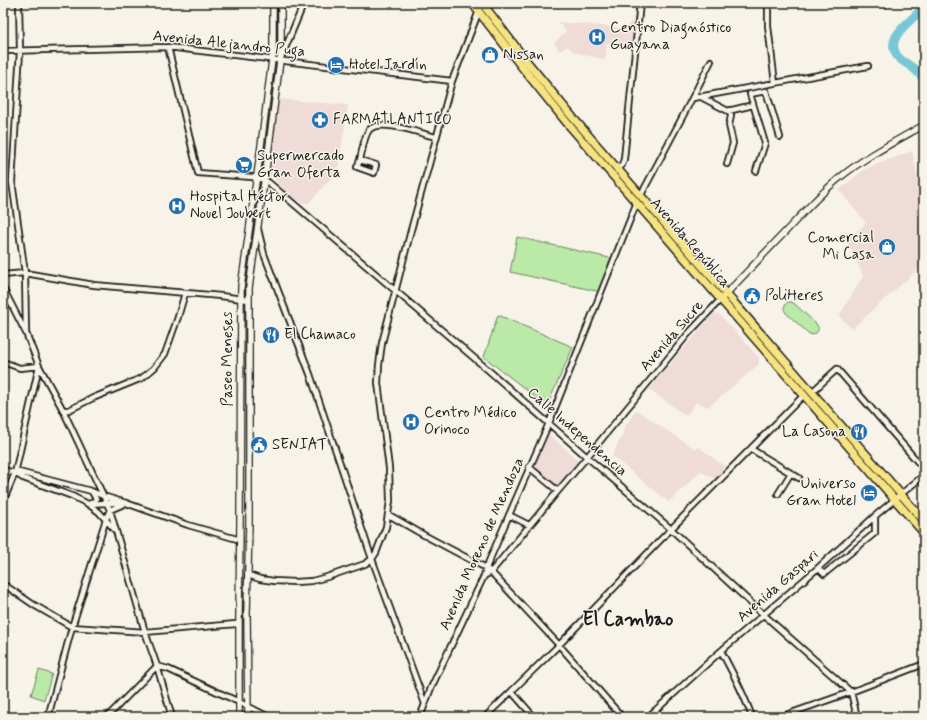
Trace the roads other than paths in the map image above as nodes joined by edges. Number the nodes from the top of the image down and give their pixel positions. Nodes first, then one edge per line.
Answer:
1 (19, 3) edge
2 (273, 3) edge
3 (282, 3) edge
4 (304, 3) edge
5 (472, 3) edge
6 (482, 3) edge
7 (640, 3) edge
8 (768, 3) edge
9 (478, 11) junction
10 (168, 47) junction
11 (3, 51) edge
12 (20, 51) junction
13 (272, 60) junction
14 (280, 61) junction
15 (711, 61) dead end
16 (868, 66) dead end
17 (452, 81) junction
18 (775, 83) junction
19 (701, 97) junction
20 (692, 98) junction
21 (753, 105) junction
22 (730, 110) junction
23 (924, 125) edge
24 (436, 137) junction
25 (780, 137) dead end
26 (360, 160) dead end
27 (727, 164) dead end
28 (616, 172) junction
29 (756, 172) dead end
30 (261, 179) junction
31 (641, 195) junction
32 (637, 202) junction
33 (257, 226) junction
34 (25, 273) junction
35 (3, 275) edge
36 (3, 288) edge
37 (395, 290) junction
38 (185, 293) junction
39 (724, 296) junction
40 (240, 298) junction
41 (249, 300) junction
42 (26, 334) junction
43 (3, 362) edge
44 (39, 366) junction
45 (812, 392) junction
46 (804, 395) junction
47 (64, 410) junction
48 (549, 423) junction
49 (752, 448) junction
50 (587, 457) junction
51 (529, 468) junction
52 (924, 469) edge
53 (3, 470) edge
54 (15, 473) junction
55 (791, 473) junction
56 (924, 475) edge
57 (799, 478) dead end
58 (91, 491) junction
59 (558, 491) junction
60 (778, 494) dead end
61 (103, 496) junction
62 (898, 496) junction
63 (3, 502) edge
64 (106, 503) junction
65 (126, 503) junction
66 (88, 504) junction
67 (110, 510) junction
68 (388, 515) junction
69 (509, 515) junction
70 (875, 516) junction
71 (106, 519) junction
72 (924, 521) edge
73 (529, 525) junction
74 (671, 529) junction
75 (116, 530) junction
76 (924, 532) edge
77 (101, 534) junction
78 (240, 541) junction
79 (372, 559) junction
80 (486, 568) junction
81 (818, 568) junction
82 (491, 572) junction
83 (248, 575) junction
84 (484, 576) junction
85 (3, 584) edge
86 (764, 615) junction
87 (239, 625) junction
88 (72, 627) junction
89 (145, 632) junction
90 (559, 645) junction
91 (720, 651) junction
92 (924, 664) edge
93 (157, 666) junction
94 (512, 692) junction
95 (851, 692) junction
96 (239, 702) junction
97 (426, 704) junction
98 (248, 706) junction
99 (487, 716) edge
100 (48, 717) edge
101 (107, 717) edge
102 (172, 717) edge
103 (239, 717) edge
104 (248, 717) edge
105 (269, 717) edge
106 (420, 717) edge
107 (534, 717) edge
108 (622, 717) edge
109 (648, 717) edge
110 (752, 717) edge
111 (780, 717) edge
112 (857, 717) edge

1 - 12 street
2 - 13 street, Paseo Meneses
3 - 14 street, Paseo Meneses
4 - 14 street
5 - 9 main road, Avenida República
6 - 9 street
6 - 28 main road, Avenida República
7 - 28 street
8 - 18 street
9 - 17 street
9 - 28 main road, Avenida República
10 - 12 street, Avenida Alejandro Puga
10 - 13 street, Avenida Alejandro Puga
10 - 30 street
11 - 12 street, Avenida Alejandro Puga
12 - 34 street
13 - 14 street, Avenida Alejandro Puga
13 - 30 street, Paseo Meneses
14 - 17 street, Avenida Alejandro Puga
14 - 30 street, Paseo Meneses
15 - 20 street
16 - 18 street
17 - 24 street
18 - 19 street
19 - 20 street
19 - 22 street
20 - 31 street
21 - 22 street
21 - 25 street
21 - 29 street
22 - 27 street
23 - 39 street, Avenida Sucre
24 - 26 street
24 - 37 street
28 - 31 main road, Avenida República
28 - 32 main road, Avenida República
30 - 33 street, Paseo Meneses
30 - 37 street, Calle Independencia
30 - 40 street, Paseo Meneses
31 - 39 main road, Avenida República
32 - 39 main road, Avenida República
32 - 48 street, Avenida Moreno de Mendoza
33 - 41 street, Paseo Meneses
33 - 79 street
34 - 35 street
34 - 38 street
34 - 42 street
36 - 42 street
37 - 48 street, Calle Independencia
37 - 68 street
38 - 40 street
38 - 47 street
39 - 45 main road, Avenida República
39 - 46 main road, Avenida República
39 - 50 street, Avenida Sucre
40 - 41 street
40 - 78 street, Paseo Meneses
41 - 83 street, Paseo Meneses
42 - 44 street
43 - 44 street
44 - 47 street
44 - 54 street
45 - 52 street
45 - 62 main road, Avenida República
46 - 49 street
46 - 62 main road, Avenida República
47 - 61 street
48 - 50 street, Calle Independencia
48 - 51 street, Avenida Moreno de Mendoza
49 - 55 street
49 - 74 street
50 - 59 street, Avenida Sucre
50 - 74 street, Calle Independencia
51 - 59 street
51 - 69 street, Avenida Moreno de Mendoza
53 - 54 street
54 - 58 street
54 - 63 street
54 - 66 street
55 - 57 street
55 - 60 street
56 - 62 street, Avenida Gaspari
58 - 61 street
58 - 66 street
59 - 73 street, Avenida Sucre
61 - 64 street
61 - 65 street
62 - 70 street, Avenida Gaspari
62 - 72 main road, Avenida República
62 - 76 main road, Avenida República
64 - 65 street
64 - 66 street
64 - 67 street
65 - 67 street
65 - 78 street
66 - 71 street
67 - 71 street
67 - 75 street
68 - 79 street
68 - 80 street
69 - 73 street
69 - 80 street, Avenida Moreno de Mendoza
70 - 81 street, Avenida Gaspari
70 - 81 street
71 - 75 street
71 - 77 street
73 - 82 street, Avenida Sucre
74 - 86 street, Calle Independencia
74 - 90 street
75 - 77 street
75 - 89 street
77 - 88 street
78 - 87 street, Paseo Meneses
79 - 83 street
79 - 97 street
80 - 82 street
80 - 84 street, Avenida Moreno de Mendoza
81 - 86 street, Avenida Gaspari
82 - 84 street, Avenida Sucre
82 - 90 street
83 - 98 street, Paseo Meneses
84 - 97 street, Avenida Moreno de Mendoza
85 - 88 street
86 - 91 street, Avenida Gaspari
86 - 95 street, Calle Independencia
87 - 89 street
87 - 96 street, Paseo Meneses
88 - 89 street
88 - 100 street
89 - 93 street
90 - 94 street
90 - 108 street
91 - 109 street, Avenida Gaspari
91 - 110 street
92 - 95 street
93 - 96 street
93 - 101 street
93 - 102 street
94 - 99 street
94 - 107 street
95 - 111 street
95 - 112 street
96 - 98 street
96 - 103 street, Paseo Meneses
97 - 106 street, Avenida Moreno de Mendoza
98 - 104 street, Paseo Meneses
98 - 105 street

